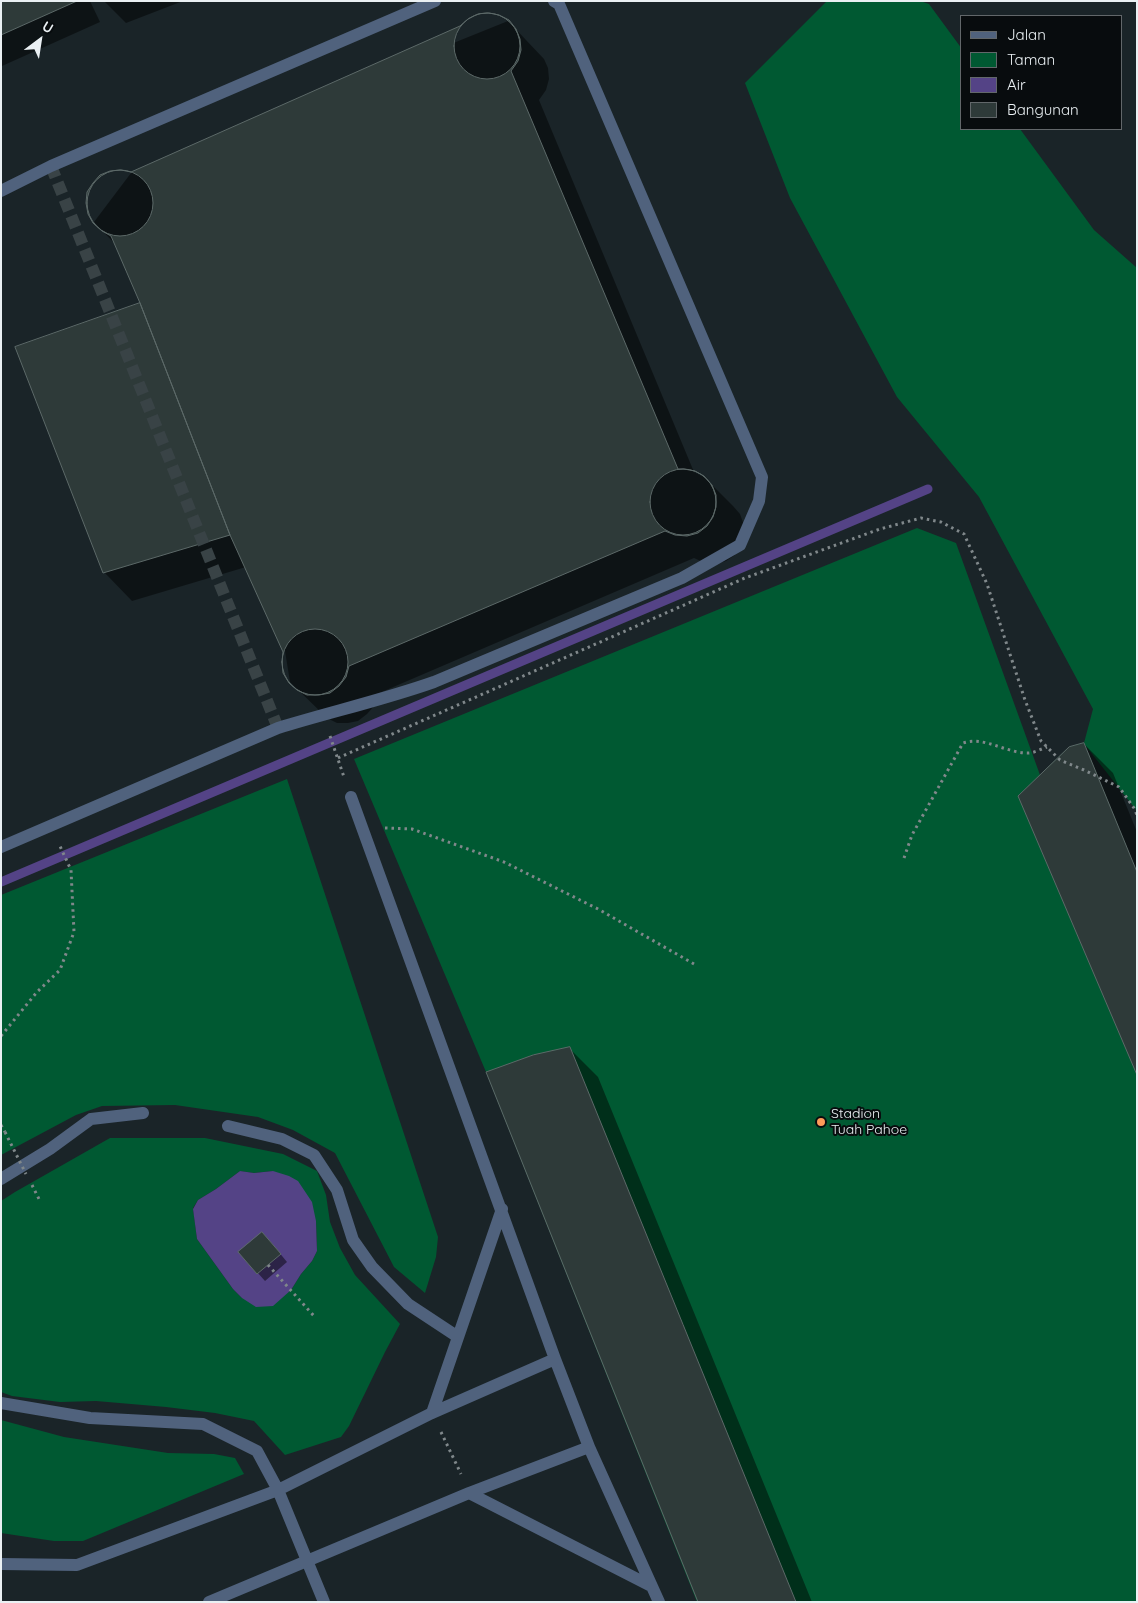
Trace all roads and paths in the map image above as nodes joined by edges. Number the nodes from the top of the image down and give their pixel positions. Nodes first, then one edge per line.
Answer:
1 (435, 1) edge
2 (554, 1) edge
3 (1, 191) edge
4 (1047, 747) junction
5 (338, 758) dead end
6 (351, 798) dead end
7 (1137, 815) edge
8 (362, 828) junction
9 (57, 841) dead end
10 (1, 846) edge
11 (904, 858) dead end
12 (694, 964) dead end
13 (1, 1036) edge
14 (143, 1113) dead end
15 (1, 1125) edge
16 (228, 1126) dead end
17 (26, 1174) dead end
18 (1, 1179) edge
19 (34, 1189) dead end
20 (39, 1199) dead end
21 (502, 1209) junction
22 (268, 1265) dead end
23 (314, 1316) dead end
24 (458, 1337) junction
25 (555, 1360) junction
26 (1, 1403) edge
27 (432, 1413) junction
28 (589, 1447) junction
29 (278, 1490) junction
30 (470, 1493) junction
31 (308, 1560) junction
32 (1, 1564) edge
33 (651, 1586) junction
34 (209, 1602) edge
35 (324, 1602) edge
36 (659, 1602) edge

1 - 3 street
2 - 10 street
4 - 5 path
4 - 7 path
4 - 11 path
6 - 8 street
8 - 12 path
8 - 21 street
9 - 13 path
14 - 18 street
15 - 17 path, bridge
16 - 24 street
19 - 20 path
21 - 24 street
21 - 25 street
22 - 23 path
24 - 27 street
25 - 27 street
25 - 28 street
26 - 29 street
27 - 29 street
27 - 30 path
28 - 30 street
28 - 33 street
29 - 31 street
29 - 32 street
30 - 31 street
30 - 33 street
31 - 34 street
31 - 35 street
33 - 36 street

